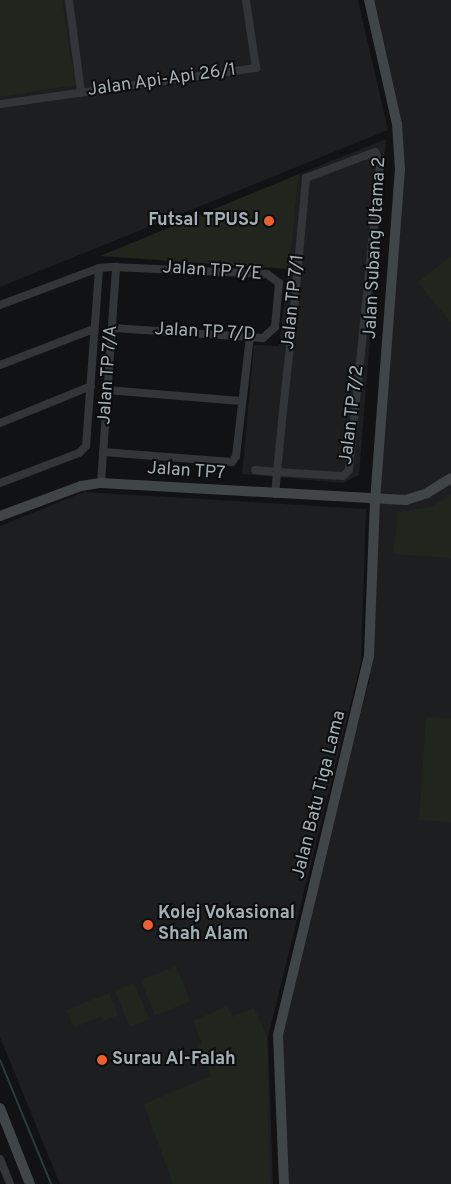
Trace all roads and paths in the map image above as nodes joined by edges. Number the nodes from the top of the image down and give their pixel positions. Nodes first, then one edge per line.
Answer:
1 (69, 0) edge
2 (246, 0) edge
3 (368, 0) edge
4 (81, 92) junction
5 (0, 104) edge
6 (370, 152) joint
7 (116, 267) junction
8 (99, 268) junction
9 (0, 305) edge
10 (278, 308) joint
11 (112, 328) junction
12 (94, 329) junction
13 (250, 338) junction
14 (0, 365) edge
15 (91, 386) junction
16 (108, 390) junction
17 (241, 401) junction
18 (0, 424) edge
19 (103, 452) junction
20 (255, 470) dead end
21 (278, 472) junction
22 (451, 478) edge
23 (0, 483) edge
24 (101, 483) junction
25 (275, 494) junction
26 (375, 501) junction
27 (0, 516) edge
28 (0, 1108) edge
29 (0, 1159) edge
30 (10, 1184) edge
31 (30, 1184) edge
32 (284, 1184) edge

1 - 4 street
2 - 4 street, Jalan Api-Api 26/1
3 - 26 main road, Jalan Subang Utama 2
4 - 5 street, Jalan Api-Api 26/1
6 - 21 street, Jalan TP 7/1
6 - 21 street, Jalan TP 7/2
7 - 8 street
7 - 10 street, Jalan TP 7/E
7 - 11 street, Jalan TP 7/A
8 - 9 street
8 - 12 street
10 - 13 street, Jalan TP 7/D
11 - 13 street, Jalan TP 7/D
11 - 16 street, Jalan TP 7/A
12 - 14 street
12 - 15 street
13 - 17 street
15 - 18 street
15 - 23 street
16 - 17 street
16 - 19 street, Jalan TP 7/A
17 - 19 street
19 - 24 street, Jalan TP 7/A
20 - 21 street, Jalan TP 7/2
21 - 25 street, Jalan TP 7/1
22 - 26 main road, Jalan TP7
24 - 25 main road, Jalan TP7
24 - 27 main road, Jalan TP7
25 - 26 main road, Jalan TP7
26 - 32 main road, Jalan Batu Tiga Lama
28 - 31 main road
29 - 30 street

